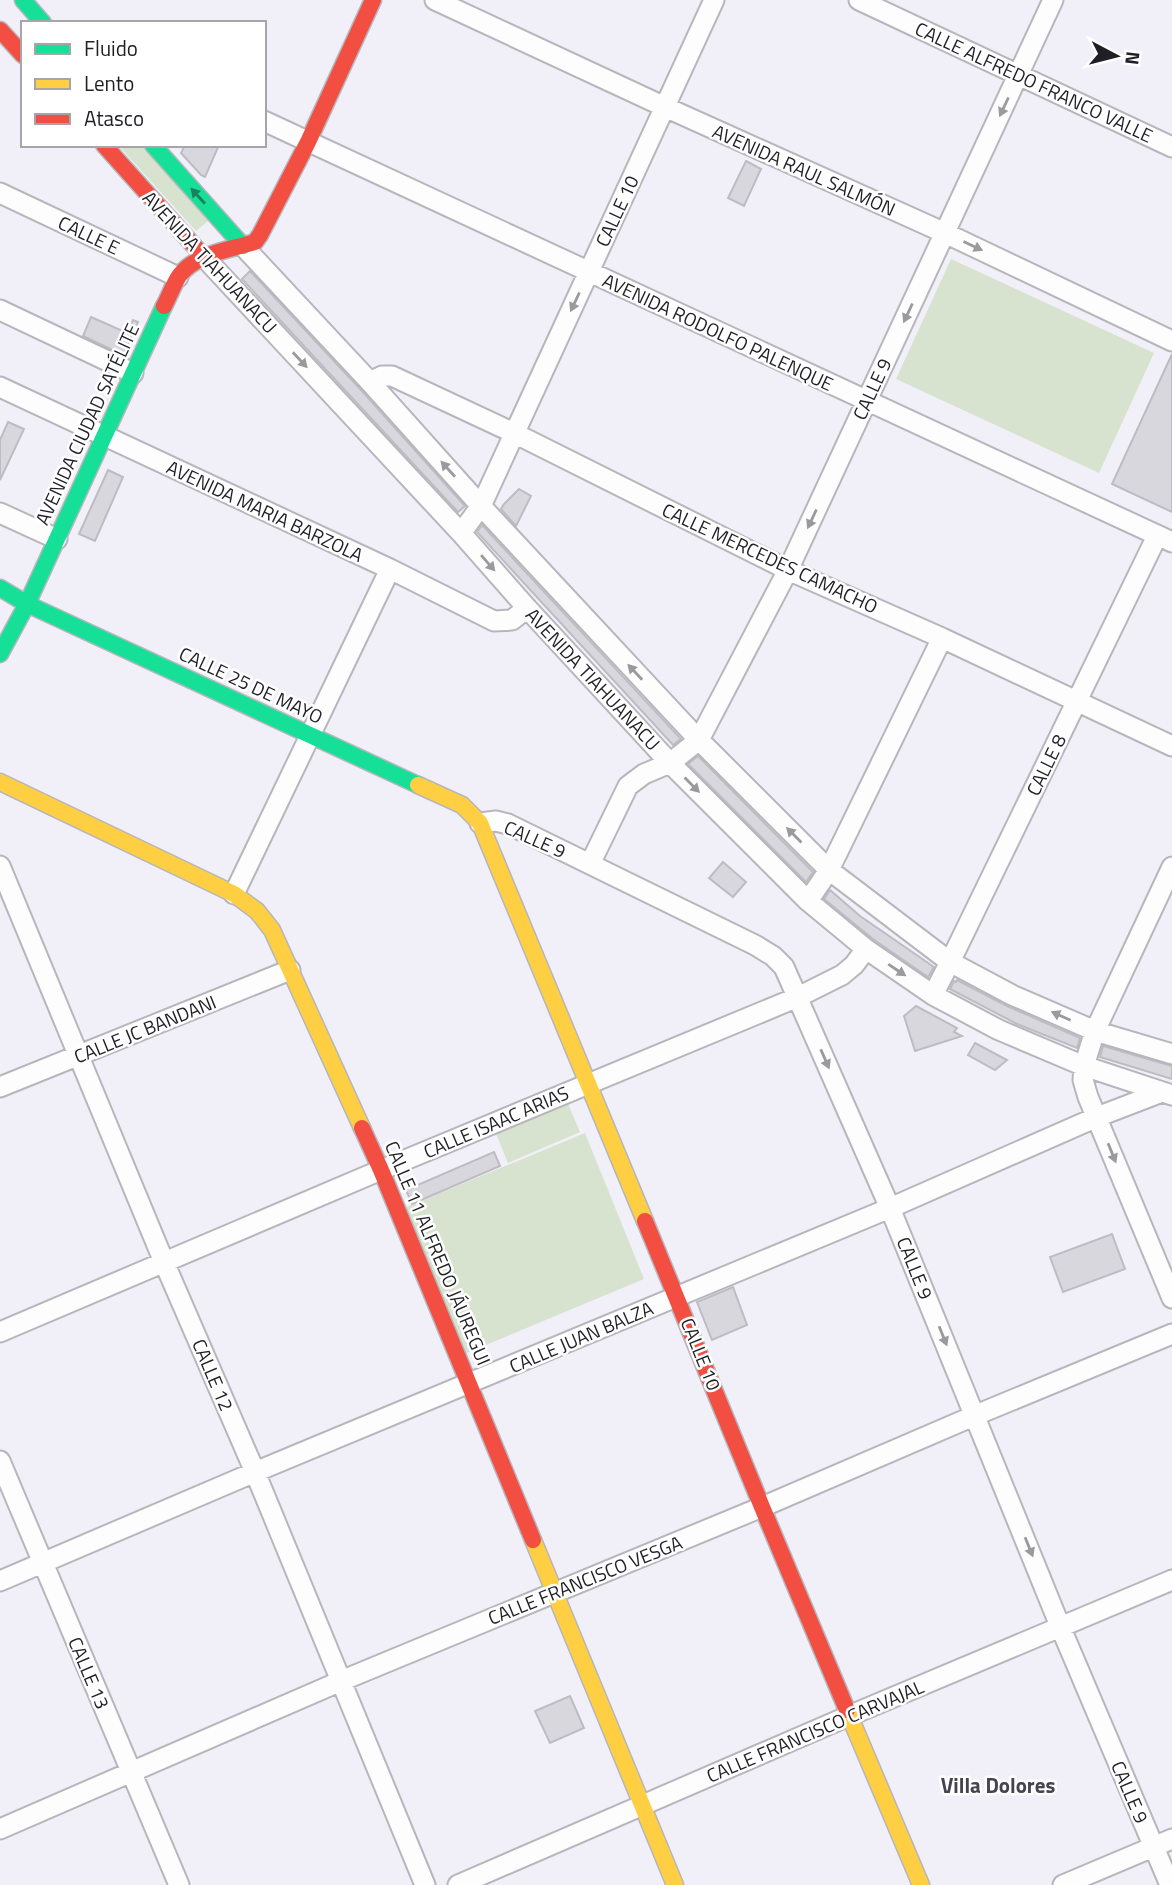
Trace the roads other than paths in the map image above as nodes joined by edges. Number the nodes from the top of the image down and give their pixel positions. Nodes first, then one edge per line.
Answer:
1 (23, 0) edge
2 (373, 0) edge
3 (435, 0) edge
4 (714, 0) edge
5 (859, 0) edge
6 (1053, 0) edge
7 (42, 21) edge
8 (0, 30) edge
9 (21, 53) edge
10 (1018, 75) junction
11 (665, 107) junction
12 (266, 122) edge
13 (308, 142) junction
14 (106, 147) edge
15 (155, 147) edge
16 (1172, 147) edge
17 (0, 193) edge
18 (945, 233) junction
19 (243, 246) junction
20 (204, 257) junction
21 (589, 272) junction
22 (177, 277) junction
23 (0, 310) edge
24 (1172, 341) edge
25 (133, 373) junction
26 (370, 382) junction
27 (0, 387) edge
28 (867, 401) junction
29 (514, 433) junction
30 (105, 437) junction
31 (481, 506) junction
32 (0, 513) edge
33 (461, 533) junction
34 (57, 539) junction
35 (1164, 539) edge
36 (390, 569) junction
37 (788, 570) junction
38 (0, 588) edge
39 (27, 604) junction
40 (527, 608) junction
41 (942, 638) junction
42 (2, 648) edge
43 (1077, 701) junction
44 (309, 736) junction
45 (699, 740) junction
46 (1172, 746) edge
47 (670, 762) junction
48 (0, 782) edge
49 (480, 822) junction
50 (590, 864) junction
51 (0, 866) edge
52 (1172, 867) edge
53 (829, 870) junction
54 (234, 894) junction
55 (808, 901) junction
56 (866, 949) junction
57 (950, 962) junction
58 (290, 970) junction
59 (933, 995) junction
60 (798, 997) junction
61 (1095, 1031) junction
62 (1172, 1054) edge
63 (79, 1057) junction
64 (1084, 1066) junction
65 (587, 1084) junction
66 (0, 1087) edge
67 (1167, 1093) edge
68 (1097, 1117) junction
69 (381, 1170) junction
70 (890, 1208) junction
71 (164, 1262) junction
72 (677, 1296) junction
73 (1172, 1298) edge
74 (0, 1332) edge
75 (1172, 1334) edge
76 (470, 1383) junction
77 (975, 1415) junction
78 (0, 1461) edge
79 (255, 1472) junction
80 (762, 1507) junction
81 (43, 1563) junction
82 (1172, 1580) edge
83 (0, 1581) edge
84 (555, 1592) junction
85 (1060, 1626) junction
86 (341, 1681) junction
87 (851, 1715) junction
88 (131, 1771) junction
89 (643, 1805) junction
90 (0, 1829) edge
91 (1172, 1839) edge
92 (1153, 1847) junction
93 (179, 1885) edge
94 (425, 1885) edge
95 (458, 1885) edge
96 (675, 1885) edge
97 (921, 1885) edge
98 (1063, 1885) edge
99 (1170, 1885) edge

1 - 7 street
2 - 13 street
3 - 11 street, AVENIDA RAUL SALMÓN
4 - 11 street, CALLE 10
5 - 10 street, CALLE ALFREDO FRANCO VALLE
6 - 10 street, CALLE 9
8 - 9 street
10 - 16 street, CALLE ALFREDO FRANCO VALLE
10 -> 18 street, CALLE 9
11 - 18 street, AVENIDA RAUL SALMÓN
11 - 21 street, CALLE 10
12 - 13 street, AVENIDA RODOLFO PALENQUE
13 - 19 street
13 - 21 street, AVENIDA RODOLFO PALENQUE
14 - 20 street, AVENIDA TIAHUANACU
19 -> 15 street, AVENIDA TIAHUANACU
17 - 22 street, CALLE E
18 -> 24 street, AVENIDA RAUL SALMÓN
18 -> 28 street, CALLE 9
19 - 20 street, AVENIDA CIUDAD SATÉLITE
19 - 26 street, AVENIDA TIAHUANACU
20 - 22 street, AVENIDA CIUDAD SATÉLITE
20 -> 33 street, AVENIDA TIAHUANACU
21 - 28 street, AVENIDA RODOLFO PALENQUE
21 -> 29 street, CALLE 10
22 - 25 street, AVENIDA CIUDAD SATÉLITE
23 - 25 street
25 - 30 street, AVENIDA CIUDAD SATÉLITE
26 - 29 street, CALLE MERCEDES CAMACHO
31 -> 26 street, AVENIDA TIAHUANACU
27 - 30 street, AVENIDA MARIA BARZOLA
28 - 35 street, AVENIDA RODOLFO PALENQUE
28 -> 37 street, CALLE 9
29 - 31 street, CALLE 10
29 - 37 street, CALLE MERCEDES CAMACHO
30 - 34 street, AVENIDA CIUDAD SATÉLITE
30 - 36 street, AVENIDA MARIA BARZOLA
31 - 33 street, CALLE 10
45 -> 31 street, AVENIDA TIAHUANACU
32 - 34 street
33 -> 40 street, AVENIDA TIAHUANACU
34 - 39 street, AVENIDA CIUDAD SATÉLITE
35 - 43 street, CALLE 8
36 - 40 street, AVENIDA MARIA BARZOLA
36 - 44 street
37 - 41 street, CALLE MERCEDES CAMACHO
37 - 45 street, CALLE 9
38 - 39 street, CALLE 25 DE MAYO
39 - 42 street, AVENIDA CIUDAD SATÉLITE
39 - 44 street, CALLE 25 DE MAYO
40 - 47 street, AVENIDA TIAHUANACU
41 - 43 street, CALLE MERCEDES CAMACHO
41 - 53 street
43 - 46 street, CALLE MERCEDES CAMACHO
43 - 57 street, CALLE 8
44 - 49 street, CALLE 25 DE MAYO
44 - 54 street
45 - 47 street, CALLE 9
53 -> 45 street, AVENIDA TIAHUANACU
47 - 50 street, CALLE 9
47 -> 55 street, AVENIDA TIAHUANACU
48 - 54 street, CALLE 11 ALFREDO JÁUREGUI
49 - 50 street, CALLE 9
49 - 65 street, CALLE 10
50 - 60 street, CALLE 9
51 - 63 street, CALLE 12
52 - 61 street
53 - 55 street
53 - 57 street, AVENIDA TIAHUANACU
54 - 58 street, CALLE 11 ALFREDO JÁUREGUI
55 - 56 street, AVENIDA TIAHUANACU
56 -> 59 street, AVENIDA TIAHUANACU
56 - 60 street, CALLE ISAAC ARIAS
57 - 59 street, CALLE 8
61 -> 57 street, AVENIDA TIAHUANACU
58 - 63 street, CALLE JC BANDANI
58 - 69 street, CALLE 11 ALFREDO JÁUREGUI
59 - 64 street, AVENIDA TIAHUANACU
60 - 65 street, CALLE ISAAC ARIAS
60 -> 70 street, CALLE 9
61 - 62 street, AVENIDA TIAHUANACU
61 - 64 street
63 - 66 street, CALLE JC BANDANI
63 - 71 street, CALLE 12
64 - 67 street, AVENIDA TIAHUANACU
64 - 68 street
65 - 69 street, CALLE ISAAC ARIAS
65 - 72 street, CALLE 10
67 - 68 street, CALLE JUAN BALZA
68 - 70 street, CALLE JUAN BALZA
68 -> 73 street
69 - 71 street, CALLE ISAAC ARIAS
69 - 76 street, CALLE 11 ALFREDO JÁUREGUI
70 - 72 street, CALLE JUAN BALZA
70 -> 77 street, CALLE 9
71 - 74 street, CALLE ISAAC ARIAS
71 - 79 street, CALLE 12
72 - 76 street, CALLE JUAN BALZA
72 - 80 street, CALLE 10
75 - 77 street, CALLE FRANCISCO VESGA
76 - 79 street, CALLE JUAN BALZA
76 - 84 street, CALLE 11 ALFREDO JÁUREGUI
77 - 80 street, CALLE FRANCISCO VESGA
77 -> 85 street, CALLE 9
78 - 81 street, CALLE 13
79 - 81 street, CALLE JUAN BALZA
79 - 86 street, CALLE 12
80 - 84 street, CALLE FRANCISCO VESGA
80 - 87 street, CALLE 10
81 - 83 street, CALLE JUAN BALZA
81 - 88 street, CALLE 13
82 - 85 street, CALLE FRANCISCO CARVAJAL
84 - 86 street, CALLE FRANCISCO VESGA
84 - 89 street, CALLE 11 ALFREDO JÁUREGUI
85 - 87 street, CALLE FRANCISCO CARVAJAL
85 - 92 street, CALLE 9
86 - 88 street, CALLE FRANCISCO VESGA
86 - 94 street, CALLE 12
87 - 89 street, CALLE FRANCISCO CARVAJAL
87 - 97 street, CALLE 10
88 - 90 street, CALLE FRANCISCO VESGA
88 - 93 street, CALLE 13
89 - 95 street, CALLE FRANCISCO CARVAJAL
89 - 96 street, CALLE 11 ALFREDO JÁUREGUI
91 - 92 street
92 - 98 street
92 - 99 street, CALLE 9

